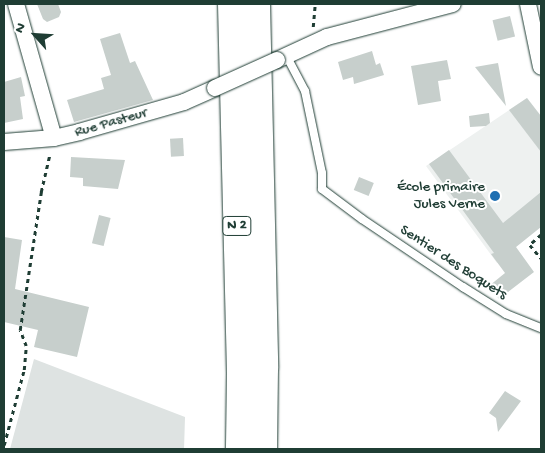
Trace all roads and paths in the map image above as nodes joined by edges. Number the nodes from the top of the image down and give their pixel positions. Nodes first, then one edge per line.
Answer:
1 (16, 4) edge
2 (232, 4) edge
3 (256, 4) edge
4 (315, 4) edge
5 (453, 4) edge
6 (528, 4) edge
7 (312, 43) junction
8 (281, 58) junction
9 (541, 67) edge
10 (54, 138) junction
11 (4, 142) edge
12 (541, 235) edge
13 (541, 258) edge
14 (541, 328) edge
15 (4, 445) edge
16 (240, 449) edge
17 (263, 449) edge

1 - 10 street
2 - 16 highway, N 2
3 - 17 highway, N 2
4 - 7 path
5 - 7 street, Rue Pasteur
6 - 9 street
7 - 8 street, Rue Pasteur
8 - 10 street, Rue Pasteur, bridge
8 - 14 lane, Sentier des Boquets
10 - 11 street, Rue Pasteur
10 - 15 path
12 - 13 path

